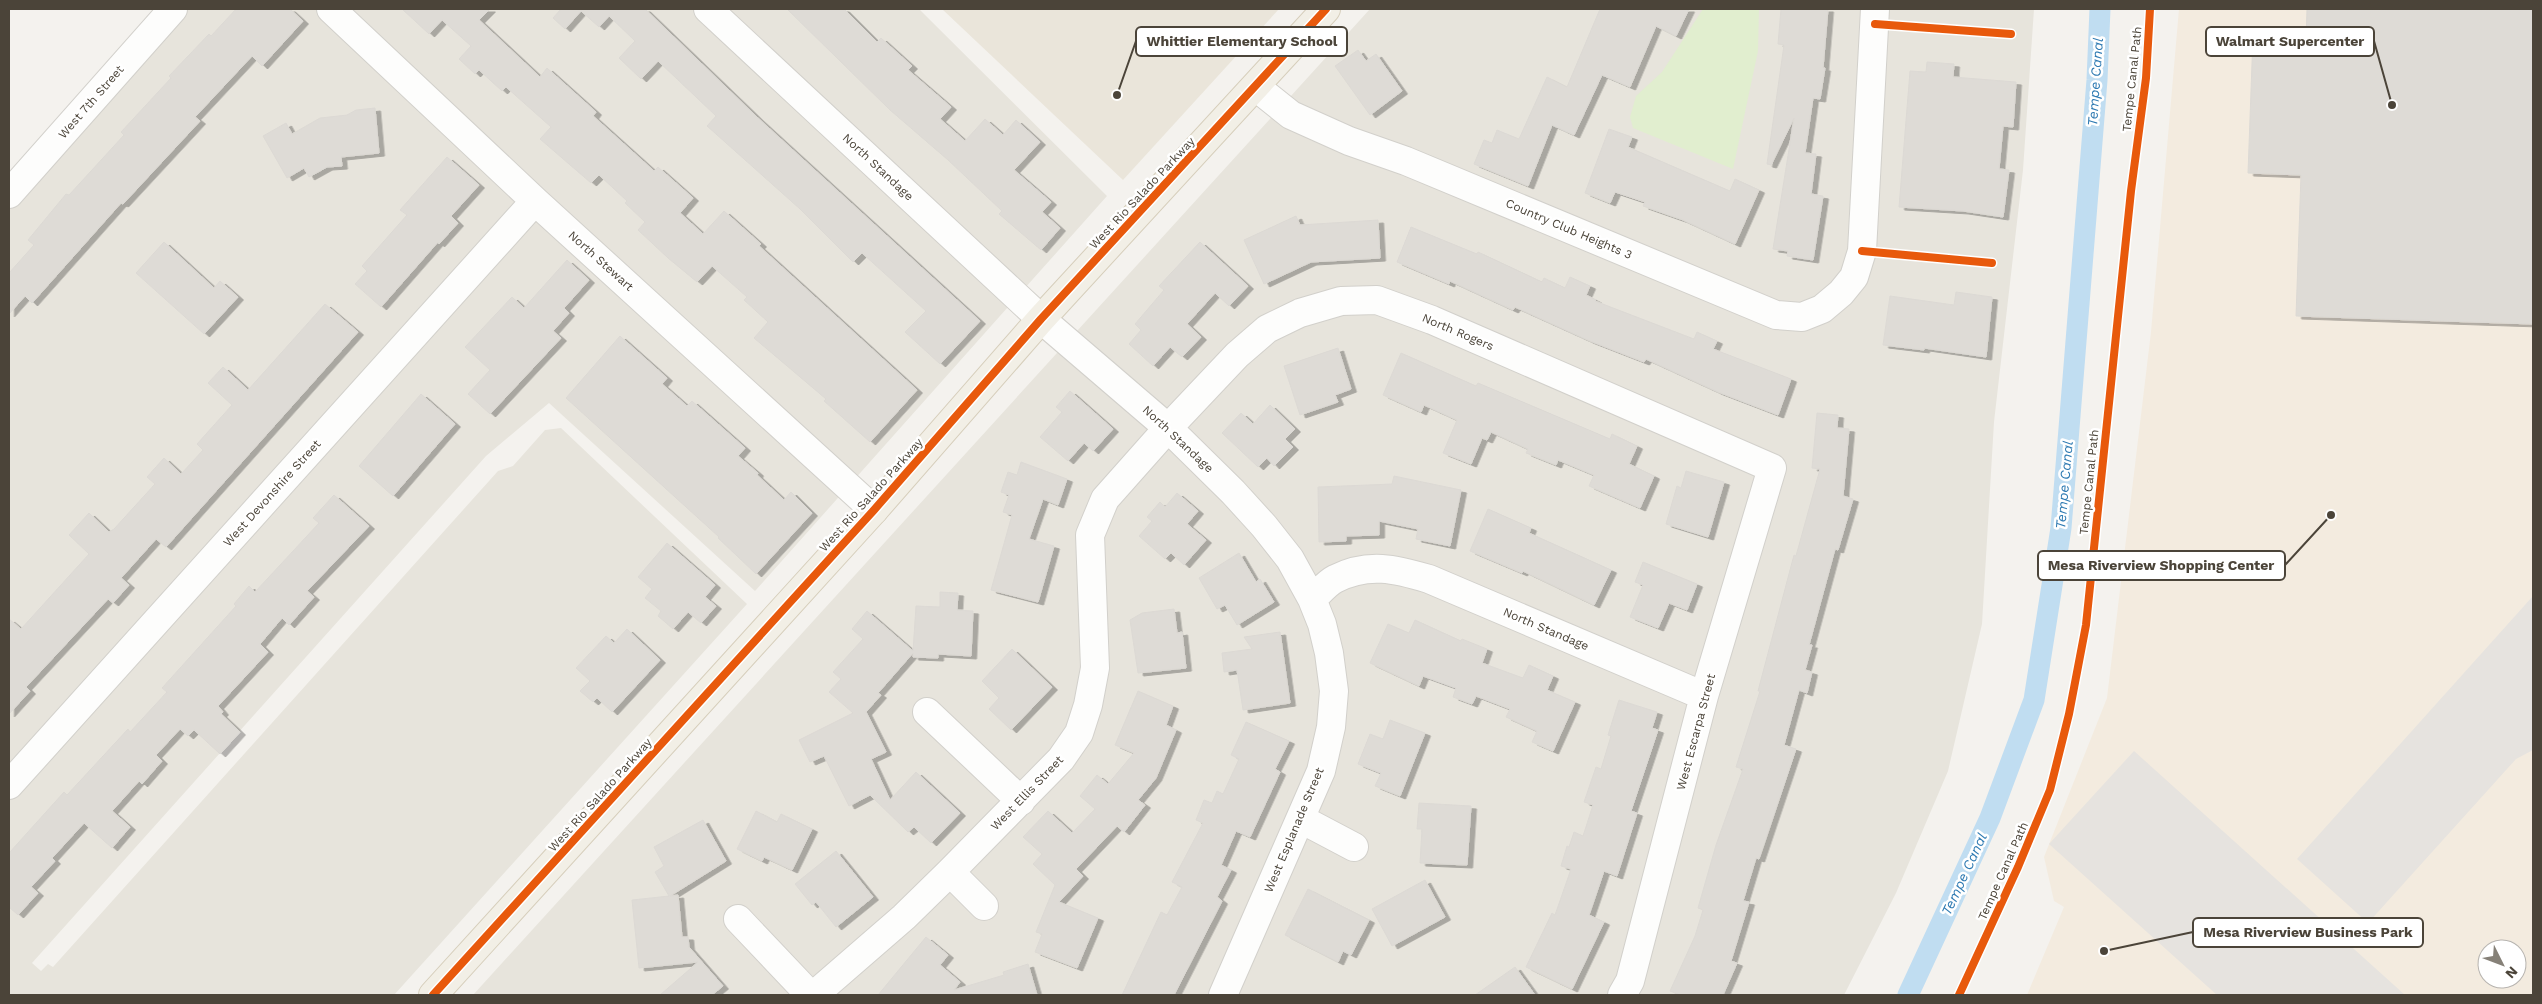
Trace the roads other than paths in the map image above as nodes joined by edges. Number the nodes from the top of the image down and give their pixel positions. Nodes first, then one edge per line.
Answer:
1 (173, 9) edge
2 (331, 9) edge
3 (1326, 9) edge
4 (1875, 9) edge
5 (722, 13) edge
6 (1256, 87) junction
7 (9, 194) edge
8 (535, 201) junction
9 (1041, 319) junction
10 (1168, 428) junction
11 (1772, 468) joint
12 (874, 510) junction
13 (1312, 599) junction
14 (1704, 696) junction
15 (927, 712) dead end
16 (9, 785) edge
17 (1020, 801) junction
18 (1301, 819) junction
19 (1354, 847) dead end
20 (950, 872) junction
21 (984, 906) dead end
22 (738, 919) dead end
23 (433, 995) edge
24 (810, 995) edge
25 (814, 995) edge
26 (1222, 995) edge
27 (1622, 995) edge

1 - 7 street, West 7th Street
2 - 8 street, North Stewart
3 - 6 main road, West Rio Salado Parkway
4 - 6 street, Country Club Heights 3
5 - 9 street, North Standage
6 - 9 main road, West Rio Salado Parkway
8 - 12 street, North Stewart
8 - 16 street, West Devonshire Street
9 - 10 street, North Standage
9 - 12 main road, West Rio Salado Parkway
10 - 11 street, North Rogers
10 - 13 street, North Standage
10 - 17 street, West Ellis Street
11 - 14 street, West Escarpa Street
12 - 23 main road, West Rio Salado Parkway
13 - 14 street, North Standage
13 - 18 street, West Esplanade Street
14 - 27 street, West Escarpa Street
15 - 17 street
17 - 20 street, West Ellis Street
18 - 19 street
18 - 26 street, West Esplanade Street
20 - 21 street
20 - 25 street, West Ellis Street
22 - 24 street

